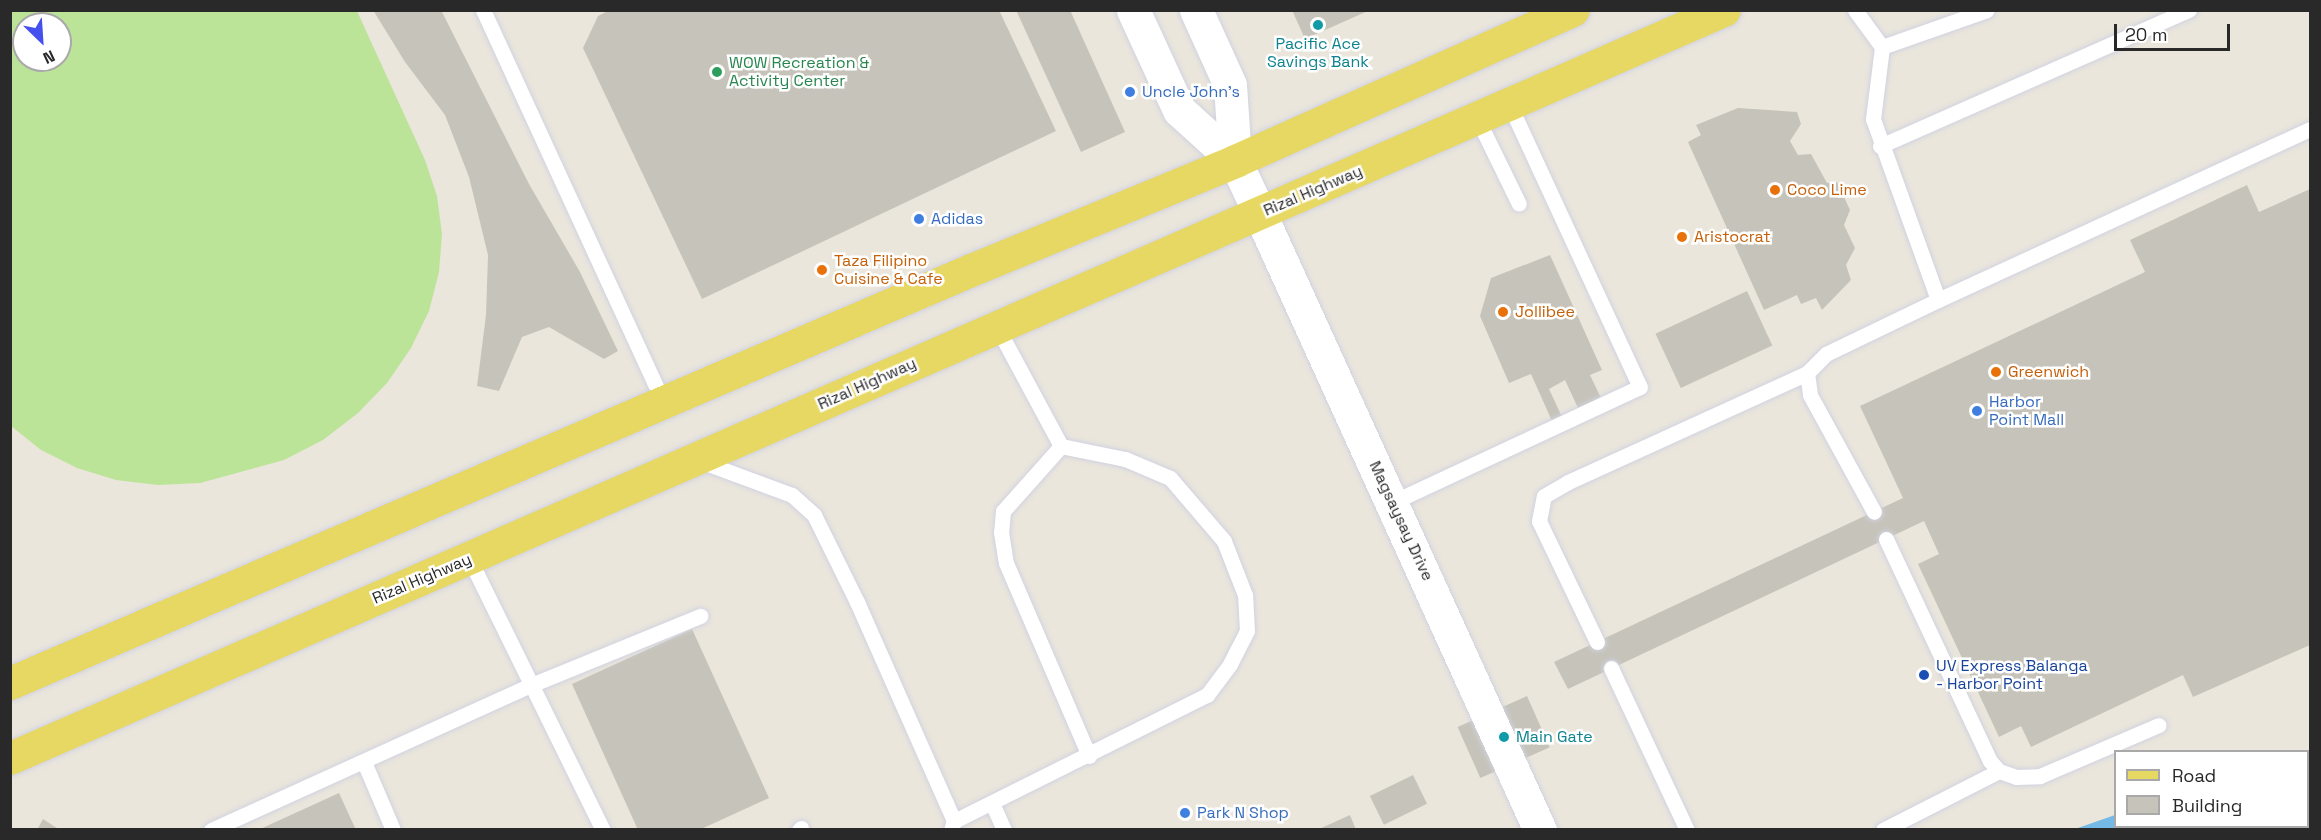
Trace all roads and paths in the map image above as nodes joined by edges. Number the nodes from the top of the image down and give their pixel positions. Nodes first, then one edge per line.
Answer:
1 (483, 10) edge
2 (1133, 10) edge
3 (1196, 10) edge
4 (1573, 10) edge
5 (1724, 10) edge
6 (1855, 10) edge
7 (1987, 10) edge
8 (2188, 10) edge
9 (1882, 47) junction
10 (1510, 106) junction
11 (1478, 120) junction
12 (2310, 129) edge
13 (1880, 146) junction
14 (1235, 161) junction
15 (1519, 204) dead end
16 (1260, 214) junction
17 (1938, 300) junction
18 (997, 327) junction
19 (1807, 374) junction
20 (665, 405) junction
21 (1061, 446) junction
22 (697, 460) junction
23 (1393, 502) junction
24 (1874, 512) dead end
25 (1886, 539) dead end
26 (469, 558) junction
27 (700, 616) dead end
28 (1597, 642) dead end
29 (1611, 668) dead end
30 (10, 683) edge
31 (531, 685) junction
32 (2159, 726) dead end
33 (1089, 756) junction
34 (10, 758) edge
35 (364, 762) junction
36 (1999, 771) junction
37 (992, 803) junction
38 (952, 825) edge
39 (211, 830) edge
40 (393, 830) edge
41 (603, 830) edge
42 (1004, 830) edge
43 (1540, 830) edge
44 (1687, 830) edge
45 (1883, 830) edge

1 - 20 lane
2 - 14 main road
3 - 14 main road
4 - 14 main road
5 - 10 main road, Rizal Highway
6 - 9 lane
7 - 9 lane
8 - 13 lane
9 - 13 lane
10 - 11 main road, Rizal Highway
10 - 23 lane
11 - 15 lane
11 - 16 main road, Rizal Highway
12 - 17 lane
13 - 17 lane
14 - 16 main road, Magsaysay Drive
14 - 20 main road
16 - 18 main road, Rizal Highway
16 - 23 main road, Magsaysay Drive
17 - 19 lane
18 - 21 lane
18 - 22 main road, Rizal Highway
19 - 24 lane
19 - 28 lane
20 - 30 main road
21 - 33 lane
21 - 33 lane
22 - 26 main road, Rizal Highway
22 - 38 lane
23 - 43 main road, Magsaysay Drive
25 - 36 lane
26 - 31 lane
26 - 34 main road, Rizal Highway
27 - 31 lane
29 - 44 lane
31 - 35 lane
31 - 41 lane
32 - 36 lane
33 - 37 lane
35 - 39 lane
35 - 40 lane
36 - 45 lane
37 - 38 lane
37 - 42 lane

